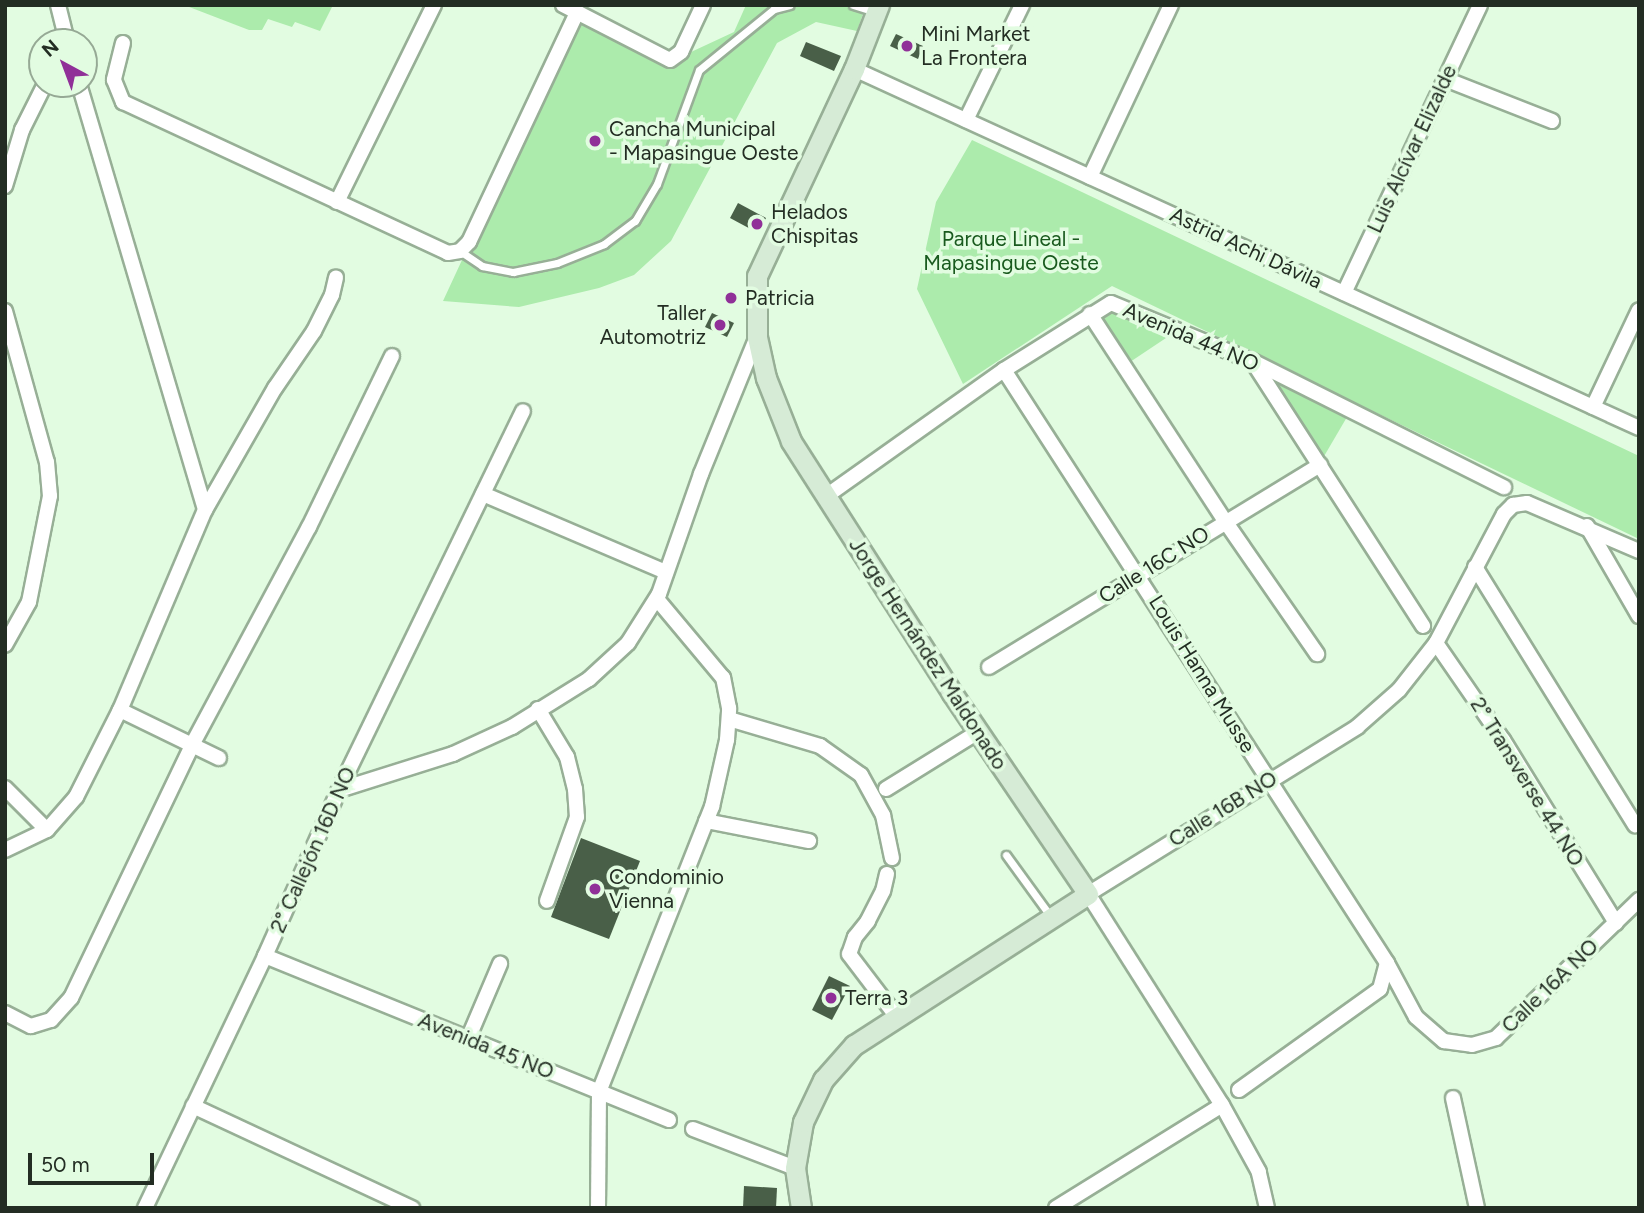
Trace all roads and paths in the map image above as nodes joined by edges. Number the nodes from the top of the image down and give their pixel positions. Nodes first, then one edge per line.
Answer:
1 (58, 5) edge
2 (434, 5) edge
3 (563, 5) edge
4 (703, 5) edge
5 (790, 5) edge
6 (853, 5) edge
7 (1022, 5) edge
8 (1171, 5) edge
9 (1480, 5) edge
10 (878, 8) edge
11 (577, 12) junction
12 (64, 28) edge
13 (123, 43) dead end
14 (854, 69) junction
15 (1445, 79) junction
16 (38, 98) edge
17 (83, 98) edge
18 (966, 120) junction
19 (1552, 121) dead end
20 (1090, 177) junction
21 (5, 186) edge
22 (337, 202) junction
23 (460, 251) junction
24 (336, 277) dead end
25 (1344, 293) junction
26 (1639, 310) edge
27 (5, 311) edge
28 (1090, 314) junction
29 (757, 337) junction
30 (392, 356) dead end
31 (1252, 361) junction
32 (1004, 370) junction
33 (1593, 407) junction
34 (523, 411) dead end
35 (1639, 428) edge
36 (1320, 466) junction
37 (1504, 487) dead end
38 (483, 494) junction
39 (825, 497) junction
40 (205, 509) junction
41 (1225, 521) junction
42 (1587, 526) junction
43 (1639, 551) edge
44 (1475, 567) junction
45 (666, 572) junction
46 (1139, 574) junction
47 (657, 599) junction
48 (1639, 616) edge
49 (1423, 626) dead end
50 (1436, 643) junction
51 (5, 645) edge
52 (1317, 654) dead end
53 (989, 667) dead end
54 (538, 709) junction
55 (120, 710) junction
56 (729, 719) junction
57 (978, 732) junction
58 (192, 745) junction
59 (219, 758) dead end
60 (1269, 780) junction
61 (5, 788) edge
62 (886, 789) dead end
63 (339, 790) junction
64 (706, 821) junction
65 (1636, 825) dead end
66 (47, 830) junction
67 (809, 841) dead end
68 (5, 850) edge
69 (1006, 855) dead end
70 (892, 858) dead end
71 (887, 874) dead end
72 (1088, 894) junction
73 (1639, 900) edge
74 (547, 901) dead end
75 (1052, 917) junction
76 (1616, 923) junction
77 (265, 956) junction
78 (1387, 963) junction
79 (500, 964) dead end
80 (5, 1013) edge
81 (897, 1017) junction
82 (1416, 1017) joint
83 (468, 1039) junction
84 (1239, 1090) dead end
85 (599, 1092) junction
86 (1453, 1098) dead end
87 (1222, 1105) junction
88 (192, 1106) junction
89 (669, 1120) dead end
90 (693, 1129) dead end
91 (795, 1168) junction
92 (145, 1208) edge
93 (412, 1208) edge
94 (598, 1208) edge
95 (801, 1208) edge
96 (1056, 1208) edge
97 (1267, 1208) edge
98 (1477, 1208) edge

1 - 12 street
2 - 22 street
3 - 11 street
4 - 11 street
5 - 23 lane
6 - 10 lane
7 - 18 street
8 - 20 street
9 - 15 street, Luis Alcívar Elizalde
10 - 14 street, Jorge Hernández Maldonado
11 - 23 street
13 - 22 street
14 - 18 street, Astrid Achi Dávila
14 - 29 street, Jorge Hernández Maldonado
15 - 19 street
15 - 25 street, Luis Alcívar Elizalde
16 - 21 street
17 - 40 street
18 - 20 street, Astrid Achi Dávila
20 - 25 street, Astrid Achi Dávila
22 - 23 street
24 - 40 street
25 - 33 street, Astrid Achi Dávila
26 - 33 street
27 - 51 street
28 - 31 street, Avenida 44 NO
28 - 32 street, Avenida 44 NO
28 - 41 street
29 - 39 street, Jorge Hernández Maldonado
29 - 45 street
30 - 58 street
31 - 36 street
31 - 37 street, Avenida 44 NO
32 - 39 street, Avenida 44 NO
32 - 46 street, Louis Hanna Musse
33 - 35 street, Astrid Achi Dávila
34 - 38 street, 2° Callejón 16D NO
36 - 41 street, Calle 16C NO
36 - 49 street
38 - 45 street
38 - 63 street, 2° Callejón 16D NO
39 - 57 street, Jorge Hernández Maldonado
40 - 55 street
41 - 46 street, Calle 16C NO
41 - 52 street
42 - 43 street
42 - 44 street, Calle 16B NO
42 - 48 street
44 - 50 street, Calle 16B NO
44 - 65 street
45 - 47 street
46 - 53 street, Calle 16C NO
46 - 60 street, Louis Hanna Musse
47 - 54 street
47 - 56 street
50 - 60 street, Calle 16B NO
50 - 76 street, 2° Transverse 44 NO
54 - 63 street
54 - 74 street
55 - 58 street
55 - 66 street
56 - 64 street
56 - 70 street
57 - 62 street
57 - 72 street, Jorge Hernández Maldonado
58 - 59 street
58 - 80 street
60 - 72 street, Calle 16B NO
60 - 78 street, Louis Hanna Musse
61 - 66 street
63 - 77 street, 2° Callejón 16D NO
64 - 67 street
64 - 85 street
66 - 68 street
69 - 75 lane
71 - 81 street
72 - 75 street, Calle 16B NO
72 - 87 street, Jorge Hernández Maldonado
73 - 76 street, Calle 16A NO
75 - 81 street, Calle 16B NO
76 - 82 street, Calle 16A NO
77 - 83 street, Avenida 45 NO
77 - 88 street, 2° Callejón 16D NO
78 - 82 street, Louis Hanna Musse
78 - 84 street
79 - 83 street
81 - 91 street, Calle 16B NO
83 - 85 street, Avenida 45 NO
85 - 89 street, Avenida 45 NO
85 - 94 street
86 - 98 street
87 - 96 street
87 - 97 street, Jorge Hernández Maldonado
88 - 92 street, 2° Callejón 16D NO
88 - 93 street
90 - 91 street
91 - 95 street, Calle 16B NO

